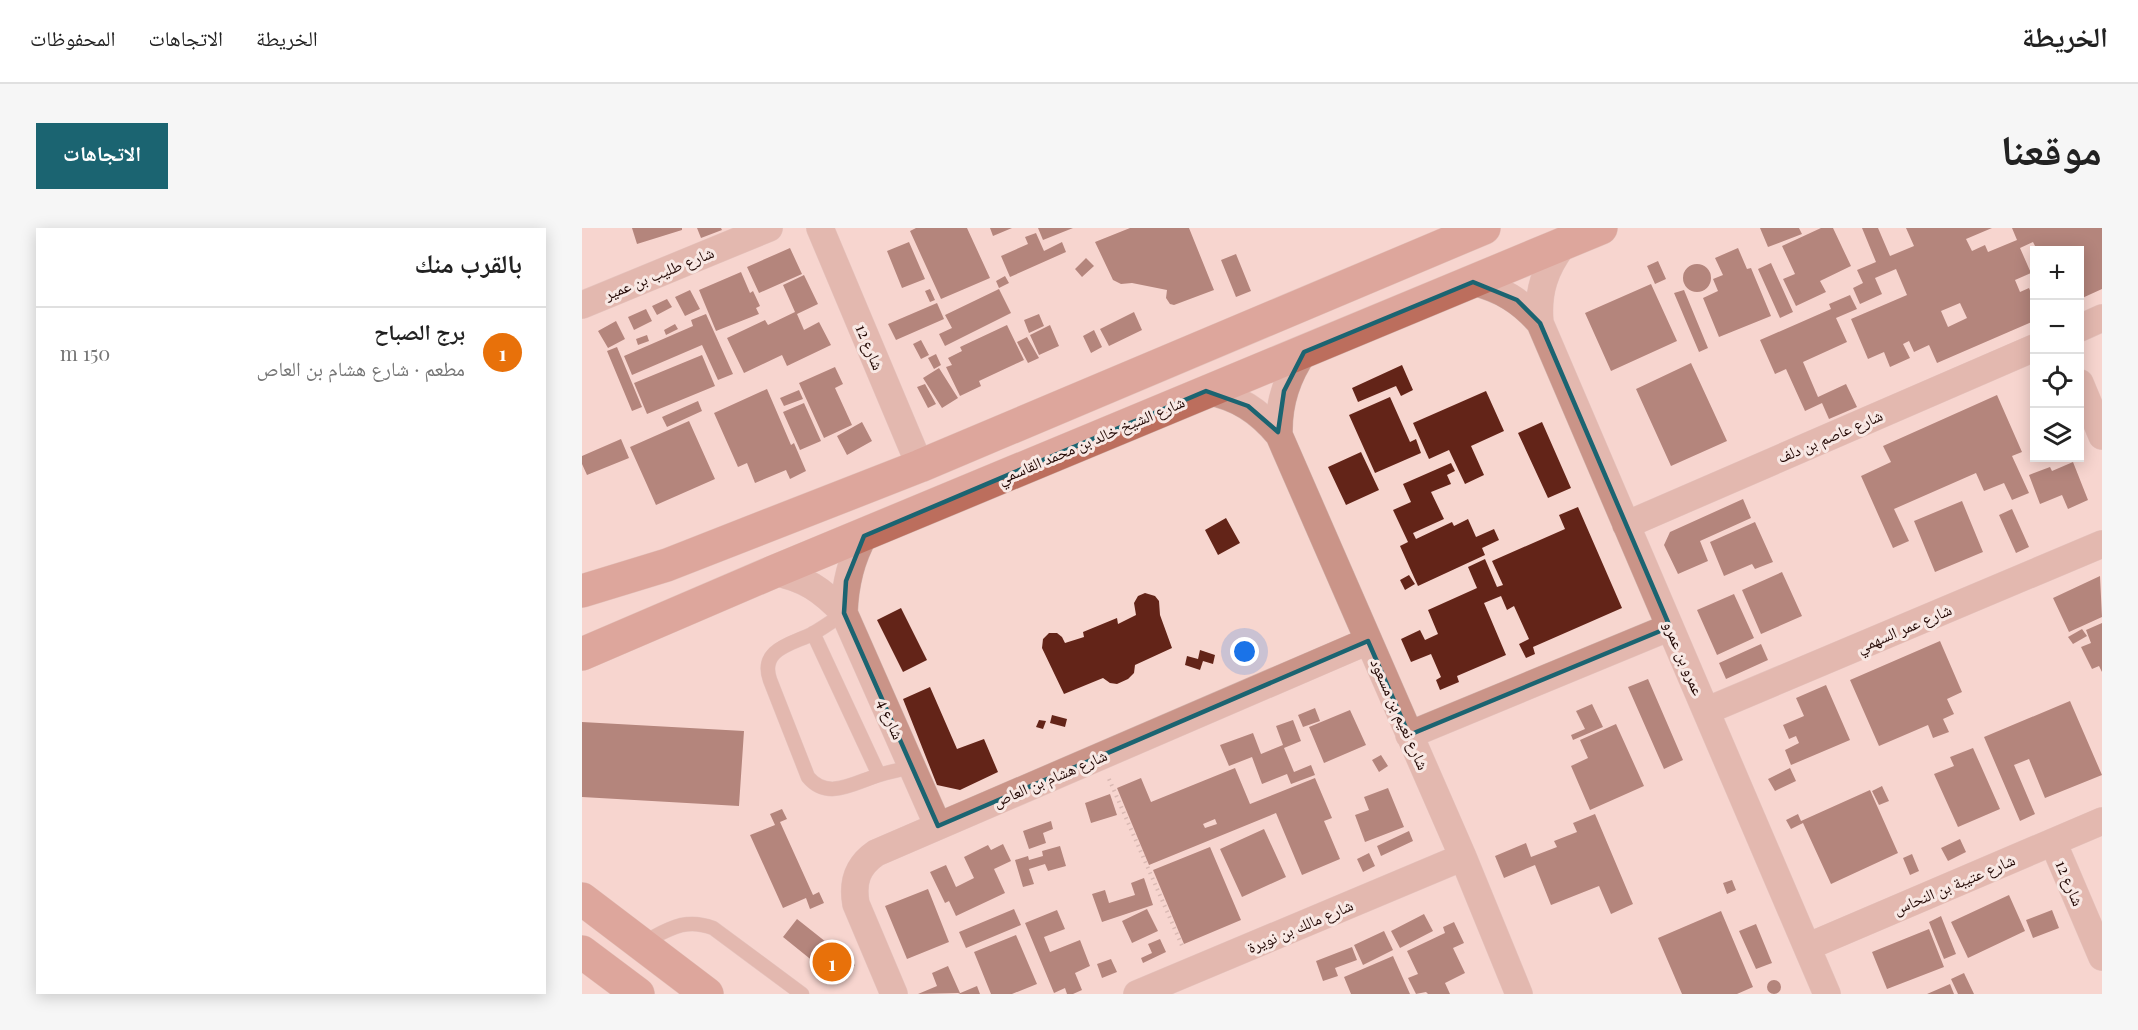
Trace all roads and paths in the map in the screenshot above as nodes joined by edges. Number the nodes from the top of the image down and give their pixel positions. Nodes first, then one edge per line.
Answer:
1 (769, 228) edge
2 (820, 228) edge
3 (1484, 228) edge
4 (1601, 228) edge
5 (1564, 244) junction
6 (1473, 282) junction
7 (582, 305) edge
8 (2102, 318) edge
9 (1540, 323) junction
10 (2084, 326) edge
11 (2030, 350) edge
12 (1304, 352) junction
13 (1206, 391) junction
14 (2084, 395) edge
15 (1279, 435) junction
16 (2102, 436) edge
17 (920, 466) junction
18 (1626, 525) junction
19 (864, 536) junction
20 (2102, 544) edge
21 (667, 565) junction
22 (582, 573) edge
23 (773, 573) junction
24 (582, 591) edge
25 (844, 613) junction
26 (1670, 627) junction
27 (813, 633) junction
28 (1368, 641) junction
29 (582, 654) edge
30 (1706, 711) junction
31 (1409, 735) junction
32 (1099, 757) junction
33 (912, 767) junction
34 (879, 775) junction
35 (2102, 821) edge
36 (938, 826) junction
37 (2053, 843) junction
38 (1463, 857) junction
39 (582, 899) edge
40 (640, 944) junction
41 (1807, 947) junction
42 (582, 951) edge
43 (2102, 957) edge
44 (1193, 971) junction
45 (638, 994) edge
46 (707, 994) edge
47 (802, 994) edge
48 (894, 994) edge
49 (1137, 994) edge
50 (1520, 994) edge
51 (1827, 994) edge

1 - 7 street, شارع طليب بن عمير
2 - 17 street, شارع 12
3 - 17 main road
4 - 5 main road, شارع الشيخ خالد بن محمد القاسمي
5 - 6 main road, شارع الشيخ خالد بن محمد القاسمي
5 - 9 street, عمرو بن عمرو
6 - 9 street, عمرو بن عمرو
6 - 12 main road, شارع الشيخ خالد بن محمد القاسمي
8 - 10 street
9 - 18 street, عمرو بن عمرو
11 - 18 street, شارع عاصم بن دلف
12 - 13 main road, شارع الشيخ خالد بن محمد القاسمي
12 - 15 street, شارع نعيم بن مسعود
13 - 15 street, شارع نعيم بن مسعود
13 - 19 main road, شارع الشيخ خالد بن محمد القاسمي
14 - 16 street
15 - 28 street, شارع نعيم بن مسعود
17 - 21 main road
18 - 26 street, عمرو بن عمرو
19 - 23 main road, شارع الشيخ خالد بن محمد القاسمي
19 - 25 street, شارع 4
20 - 30 street, شارع عمر السهمي
21 - 22 main road
21 - 24 main road
23 - 25 street, شارع 4
23 - 29 main road, شارع الشيخ خالد بن محمد القاسمي
25 - 27 lane
25 - 33 street, شارع 4
26 - 30 street, عمرو بن عمرو
26 - 31 street
27 - 34 lane
27 - 34 lane
28 - 31 street, شارع نعيم بن مسعود
28 - 32 street, شارع هشام بن العاص
30 - 41 street, عمرو بن عمرو
31 - 38 street, شارع نعيم بن مسعود
32 - 36 street, شارع هشام بن العاص
32 - 44 path
33 - 34 lane
33 - 36 street, شارع 4
35 - 37 street, شارع عتيبة بن النحاس
36 - 48 street, شارع هشام بن العاص
37 - 41 street, شارع عتيبة بن النحاس
37 - 43 street, شارع 12
38 - 44 street, شارع مالك بن نويرة
38 - 50 street, شارع نعيم بن مسعود
39 - 40 main road
40 - 46 main road
40 - 47 lane
41 - 51 street, عمرو بن عمرو
42 - 45 main road
44 - 49 street, شارع مالك بن نويرة

